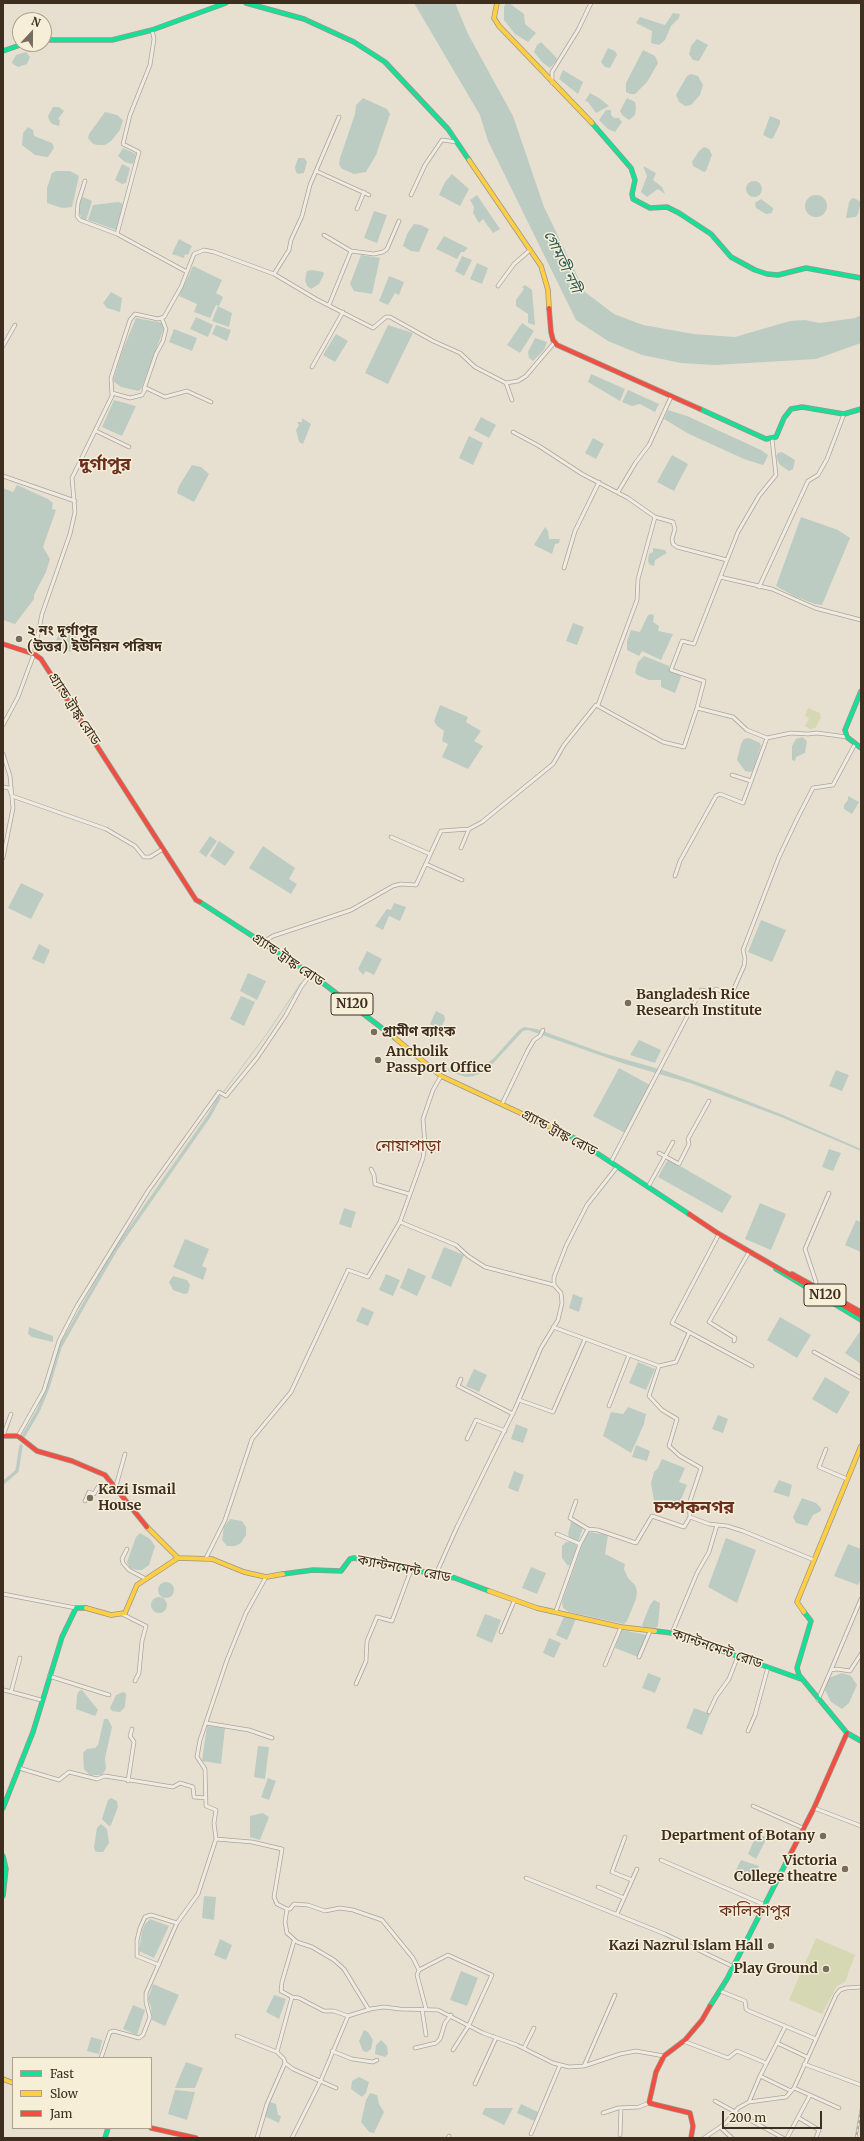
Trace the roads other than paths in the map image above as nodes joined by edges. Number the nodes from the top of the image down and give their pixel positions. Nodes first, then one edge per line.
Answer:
1 (226, 3) edge
2 (246, 3) edge
3 (497, 3) edge
4 (591, 3) edge
5 (152, 30) junction
6 (52, 40) edge
7 (552, 83) junction
8 (339, 117) dead end
9 (459, 142) junction
10 (316, 171) junction
11 (85, 181) dead end
12 (364, 192) junction
13 (369, 195) dead end
14 (411, 195) dead end
15 (357, 209) dead end
16 (399, 221) dead end
17 (117, 234) junction
18 (324, 236) dead end
19 (351, 250) junction
20 (530, 250) junction
21 (187, 272) junction
22 (274, 274) junction
23 (861, 278) edge
24 (498, 286) dead end
25 (329, 305) junction
26 (343, 312) junction
27 (162, 319) junction
28 (15, 325) dead end
29 (554, 343) junction
30 (3, 346) edge
31 (312, 367) dead end
32 (506, 383) junction
33 (144, 391) junction
34 (112, 393) junction
35 (671, 396) junction
36 (512, 400) dead end
37 (211, 402) dead end
38 (861, 409) edge
39 (844, 414) junction
40 (96, 431) junction
41 (514, 432) dead end
42 (772, 439) junction
43 (129, 447) dead end
44 (3, 476) edge
45 (599, 482) junction
46 (618, 492) junction
47 (75, 501) junction
48 (655, 517) junction
49 (727, 560) junction
50 (564, 568) dead end
51 (720, 577) junction
52 (759, 587) junction
53 (861, 620) edge
54 (3, 644) edge
55 (34, 654) junction
56 (861, 691) edge
57 (598, 705) junction
58 (697, 708) junction
59 (3, 725) edge
60 (847, 737) junction
61 (767, 738) junction
62 (855, 744) junction
63 (861, 748) edge
64 (3, 754) edge
65 (732, 775) dead end
66 (752, 781) junction
67 (3, 787) edge
68 (12, 796) junction
69 (469, 829) junction
70 (391, 837) dead end
71 (461, 848) dead end
72 (163, 849) junction
73 (430, 854) junction
74 (3, 858) edge
75 (426, 864) junction
76 (675, 876) dead end
77 (462, 880) dead end
78 (263, 942) junction
79 (311, 974) junction
80 (543, 1030) dead end
81 (441, 1076) junction
82 (709, 1101) dead end
83 (502, 1104) junction
84 (673, 1142) dead end
85 (659, 1153) dead end
86 (665, 1156) junction
87 (611, 1162) junction
88 (617, 1167) junction
89 (370, 1169) dead end
90 (648, 1186) junction
91 (829, 1193) dead end
92 (409, 1194) junction
93 (400, 1222) junction
94 (719, 1234) junction
95 (749, 1252) junction
96 (770, 1264) junction
97 (554, 1285) junction
98 (816, 1287) junction
99 (861, 1312) edge
100 (861, 1316) edge
101 (861, 1320) edge
102 (553, 1327) junction
103 (689, 1333) junction
104 (585, 1339) junction
105 (734, 1341) dead end
106 (814, 1352) dead end
107 (629, 1355) junction
108 (659, 1366) junction
109 (752, 1366) dead end
110 (861, 1378) edge
111 (461, 1379) dead end
112 (519, 1400) junction
113 (609, 1406) dead end
114 (11, 1414) dead end
115 (513, 1414) junction
116 (505, 1431) junction
117 (3, 1436) edge
118 (18, 1436) junction
119 (467, 1439) dead end
120 (861, 1446) edge
121 (826, 1449) dead end
122 (124, 1454) dead end
123 (847, 1479) junction
124 (117, 1488) junction
125 (84, 1501) dead end
126 (576, 1502) dead end
127 (690, 1517) junction
128 (717, 1525) junction
129 (588, 1529) junction
130 (557, 1534) dead end
131 (580, 1544) junction
132 (127, 1549) dead end
133 (178, 1558) junction
134 (206, 1558) junction
135 (814, 1560) junction
136 (411, 1570) junction
137 (436, 1574) junction
138 (266, 1578) junction
139 (146, 1579) junction
140 (3, 1594) edge
141 (515, 1599) junction
142 (861, 1599) edge
143 (76, 1608) junction
144 (556, 1611) junction
145 (122, 1614) junction
146 (621, 1627) junction
147 (650, 1631) junction
148 (501, 1632) dead end
149 (672, 1633) junction
150 (861, 1654) edge
151 (738, 1656) junction
152 (639, 1657) dead end
153 (20, 1658) dead end
154 (605, 1665) dead end
155 (768, 1667) junction
156 (831, 1670) junction
157 (49, 1676) junction
158 (801, 1679) junction
159 (135, 1681) dead end
160 (356, 1684) dead end
161 (4, 1690) dead end
162 (11, 1692) junction
163 (109, 1695) dead end
164 (41, 1700) junction
165 (818, 1700) junction
166 (709, 1712) dead end
167 (206, 1723) junction
168 (132, 1728) dead end
169 (748, 1731) dead end
170 (847, 1733) junction
171 (272, 1738) dead end
172 (861, 1741) edge
173 (19, 1768) junction
174 (128, 1781) junction
175 (206, 1798) junction
176 (752, 1806) dead end
177 (3, 1808) edge
178 (814, 1808) junction
179 (861, 1826) edge
180 (804, 1828) junction
181 (625, 1837) dead end
182 (216, 1839) junction
183 (3, 1856) edge
184 (662, 1860) dead end
185 (637, 1870) dead end
186 (526, 1878) dead end
187 (632, 1880) junction
188 (598, 1887) dead end
189 (3, 1896) edge
190 (624, 1898) junction
191 (765, 1905) junction
192 (287, 1909) junction
193 (617, 1914) junction
194 (177, 1923) junction
195 (294, 1940) junction
196 (159, 1964) junction
197 (734, 1967) junction
198 (419, 1970) junction
199 (861, 1987) edge
200 (720, 1991) junction
201 (615, 1995) dead end
202 (292, 1997) junction
203 (424, 2009) junction
204 (369, 2010) junction
205 (451, 2015) junction
206 (348, 2016) junction
207 (469, 2025) junction
208 (785, 2027) junction
209 (534, 2028) dead end
210 (426, 2035) dead end
211 (238, 2036) dead end
212 (496, 2038) junction
213 (816, 2039) junction
214 (683, 2041) junction
215 (777, 2044) junction
216 (415, 2048) dead end
217 (524, 2048) junction
218 (453, 2050) dead end
219 (332, 2051) junction
220 (277, 2052) junction
221 (664, 2056) junction
222 (101, 2057) edge
223 (808, 2057) junction
224 (377, 2060) dead end
225 (285, 2063) junction
226 (766, 2063) junction
227 (804, 2064) junction
228 (560, 2065) junction
229 (584, 2066) junction
230 (760, 2076) junction
231 (321, 2080) junction
232 (475, 2084) dead end
233 (861, 2085) edge
234 (336, 2088) dead end
235 (792, 2089) junction
236 (810, 2095) junction
237 (715, 2101) dead end
238 (749, 2102) junction
239 (649, 2103) junction
240 (621, 2108) junction
241 (839, 2108) dead end
242 (735, 2112) junction
243 (603, 2113) dead end
244 (799, 2118) junction
245 (720, 2127) junction
246 (152, 2128) edge
247 (531, 2134) dead end
248 (620, 2135) dead end
249 (181, 2136) edge
250 (196, 2138) edge
251 (257, 2138) edge
252 (292, 2138) edge
253 (691, 2138) edge
254 (704, 2138) edge
255 (732, 2138) edge
256 (783, 2138) edge
257 (787, 2138) edge
258 (816, 2138) edge

1 - 5 main road
2 - 9 main road
3 - 7 main road
4 - 7 street
5 - 6 main road
5 - 17 street
7 - 23 main road
8 - 10 street
9 - 14 street
9 - 20 main road
10 - 12 street
10 - 22 street
11 - 17 street
12 - 13 street
12 - 15 street
16 - 19 street
17 - 21 street
18 - 19 street
19 - 25 street
20 - 24 street
20 - 29 main road
21 - 22 street
21 - 27 street
22 - 25 street
25 - 26 street
26 - 31 street
26 - 32 street
27 - 33 street
27 - 34 street
28 - 30 street
29 - 32 street
29 - 35 main road
32 - 36 street
33 - 34 street
33 - 37 street
34 - 40 street
35 - 42 main road
35 - 46 street
38 - 39 main road
39 - 42 main road
39 - 52 street
40 - 43 street
40 - 47 street
41 - 45 street
42 - 49 street
44 - 47 street
45 - 46 street
45 - 50 street
46 - 48 street
47 - 55 street
48 - 49 street
48 - 57 street
49 - 51 street
51 - 52 street
51 - 58 street
52 - 53 street
54 - 55 main road, গ্র্যান্ড ট্রাঙ্ক রোড / N120
55 - 59 street
55 - 72 main road, গ্র্যান্ড ট্রাঙ্ক রোড / N120
56 - 60 main road
57 - 58 street
57 - 69 street
58 - 61 street
60 - 61 street
60 - 62 main road
61 - 66 street
62 - 63 main road
62 - 87 street
64 - 68 street
65 - 66 street
66 - 76 street
67 - 68 street
68 - 72 street
68 - 74 street
69 - 71 street
69 - 73 street
70 - 73 street
72 - 78 main road, গ্র্যান্ড ট্রাঙ্ক রোড / N120
73 - 75 street
75 - 77 street
75 - 78 street
78 - 79 main road, গ্র্যান্ড ট্রাঙ্ক রোড / N120
79 - 81 main road, গ্র্যান্ড ট্রাঙ্ক রোড / N120
79 - 118 street
80 - 83 street
81 - 83 main road, গ্র্যান্ড ট্রাঙ্ক রোড / N120
81 - 92 street
82 - 86 street
83 - 87 main road, গ্র্যান্ড ট্রাঙ্ক রোড / N120
84 - 86 street
85 - 86 street
86 - 90 street
87 - 88 main road, গ্র্যান্ড ট্রাঙ্ক রোড / N120
88 - 90 main road, গ্র্যান্ড ট্রাঙ্ক রোড / N120
88 - 97 street
89 - 92 street
90 - 94 main road, গ্র্যান্ড ট্রাঙ্ক রোড / N120
91 - 98 street
92 - 93 street
93 - 97 street
93 - 134 street
94 - 95 main road, গ্র্যান্ড ট্রাঙ্ক রোড / N120
94 - 103 street
95 - 96 main road, গ্র্যান্ড ট্রাঙ্ক রোড / N120
95 - 105 street
96 - 98 main road
96 - 100 main road, গ্র্যান্ড ট্রাঙ্ক রোড / N120
96 - 101 main road
97 - 102 street
98 - 99 main road
102 - 104 street
102 - 112 street
103 - 108 street
103 - 109 street
104 - 107 street
104 - 112 street
106 - 110 street
107 - 108 street
107 - 113 street
108 - 127 street
111 - 115 street
112 - 115 street
114 - 117 street
115 - 116 street
116 - 119 street
116 - 137 street
117 - 118 main road
118 - 124 main road
120 - 123 main road
121 - 123 street
122 - 124 street
123 - 135 main road
124 - 125 street
124 - 133 main road
126 - 129 street
127 - 128 street
127 - 129 street
128 - 135 street
128 - 149 street
129 - 131 street
130 - 131 street
131 - 144 street
132 - 139 street
133 - 134 main road, ক্যান্টনমেন্ট রোড
133 - 139 main road
134 - 138 main road, ক্যান্টনমেন্ট রোড
135 - 158 main road
136 - 137 main road, ক্যান্টনমেন্ট রোড
136 - 138 main road, ক্যান্টনমেন্ট রোড
136 - 160 street
137 - 141 main road, ক্যান্টনমেন্ট রোড
138 - 167 street
139 - 145 main road
140 - 143 street
141 - 144 main road, ক্যান্টনমেন্ট রোড
141 - 148 street
142 - 156 street
143 - 145 main road
143 - 157 main road
144 - 146 main road, ক্যান্টনমেন্ট রোড
145 - 159 street
146 - 147 main road, ক্যান্টনমেন্ট রোড
146 - 154 street
147 - 149 main road, ক্যান্টনমেন্ট রোড
147 - 152 street
149 - 151 main road, ক্যান্টনমেন্ট রোড
150 - 156 street
151 - 155 main road, ক্যান্টনমেন্ট রোড
151 - 166 street
153 - 162 street
155 - 158 main road, ক্যান্টনমেন্ট রোড
155 - 169 street
156 - 165 street
157 - 163 street
157 - 164 main road
158 - 165 main road
161 - 162 street
162 - 164 street
164 - 173 main road
165 - 170 main road
167 - 171 street
167 - 175 street
168 - 174 street
170 - 172 main road
170 - 178 main road
173 - 174 street
173 - 177 main road
174 - 175 street
175 - 182 street
176 - 180 street
178 - 179 street
178 - 180 main road
180 - 191 main road
181 - 187 street
182 - 192 street
182 - 194 street
183 - 189 main road
184 - 191 street
185 - 187 street
186 - 193 street
187 - 190 street
188 - 190 street
190 - 193 street
191 - 197 main road
192 - 195 street
192 - 198 street
193 - 197 street
194 - 196 street
194 - 196 street
195 - 202 street
195 - 204 street
196 - 222 street
197 - 200 main road
198 - 203 street
198 - 207 street
199 - 213 street
200 - 208 street
200 - 214 main road
201 - 229 street
202 - 206 street
202 - 220 street
203 - 204 street
203 - 205 street
203 - 210 street
204 - 206 street
205 - 207 street
205 - 216 street
206 - 219 street
207 - 212 street
207 - 218 street
208 - 213 street
208 - 215 street
209 - 217 street
211 - 220 street
212 - 217 street
212 - 232 street
213 - 223 street
214 - 221 main road
214 - 226 street
215 - 223 street
215 - 226 street
217 - 228 street
219 - 224 street
219 - 231 street
220 - 225 street
221 - 229 street
221 - 239 main road
223 - 227 street
225 - 231 street
225 - 251 street
226 - 230 street
227 - 233 street
227 - 235 street
228 - 229 street
228 - 247 street
230 - 235 street
230 - 238 street
231 - 234 street
231 - 252 street
235 - 236 street
235 - 238 street
236 - 241 street
236 - 244 street
237 - 242 street
238 - 242 street
239 - 240 street
239 - 253 main road
240 - 243 street
240 - 248 street
242 - 245 street
242 - 256 street
244 - 257 street
244 - 258 street
245 - 254 street
245 - 255 street
246 - 249 main road
249 - 250 main road

